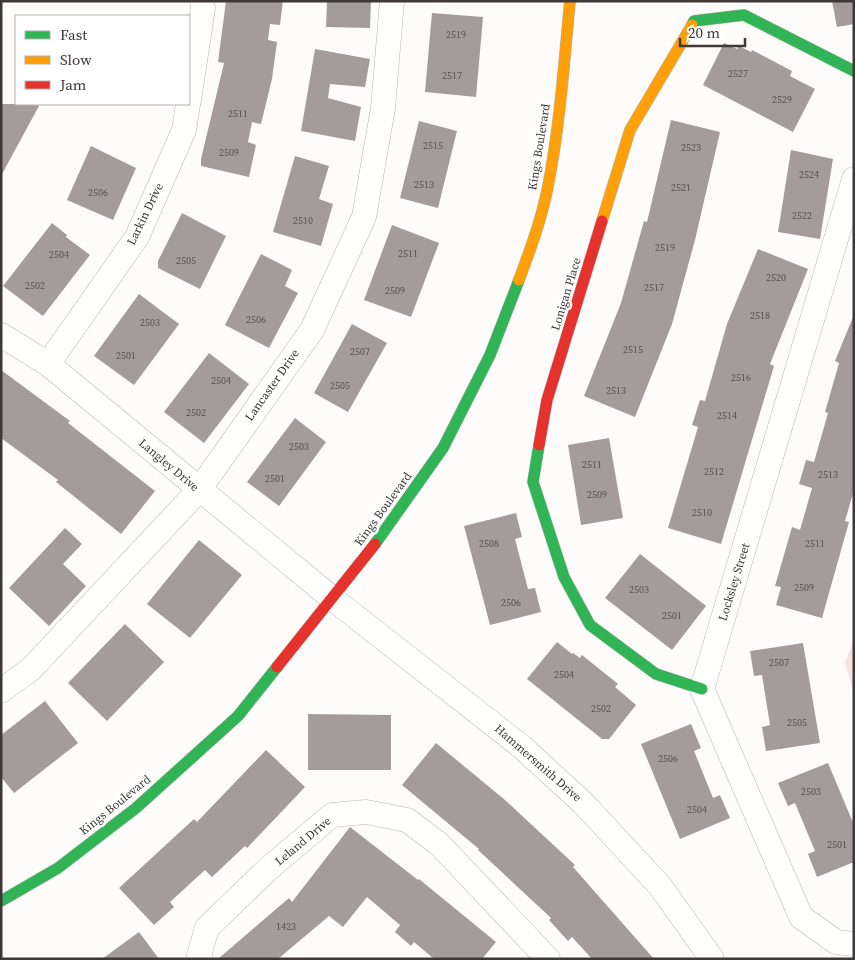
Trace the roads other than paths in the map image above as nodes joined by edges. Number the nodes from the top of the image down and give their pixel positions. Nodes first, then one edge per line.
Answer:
1 (202, 1) edge
2 (392, 1) edge
3 (570, 1) edge
4 (854, 70) edge
5 (190, 89) edge
6 (188, 105) edge
7 (854, 179) edge
8 (1, 335) edge
9 (48, 364) junction
10 (199, 490) junction
11 (333, 599) junction
12 (702, 689) junction
13 (1, 691) edge
14 (1, 901) edge
15 (854, 944) edge
16 (201, 959) edge
17 (548, 959) edge
18 (712, 959) edge

1 - 5 street, Larkin Drive
2 - 10 street, Lancaster Drive
3 - 11 street, Kings Boulevard
4 - 12 street, Lonigan Place
6 - 9 street, Larkin Drive
7 - 12 street, Locksley Street
8 - 9 street, Langley Drive
9 - 10 street, Langley Drive
10 - 11 street, Langley Drive
10 - 13 street, Lancaster Drive
11 - 14 street, Kings Boulevard
11 - 18 street, Hammersmith Drive
12 - 15 street
16 - 17 street, Leland Drive

